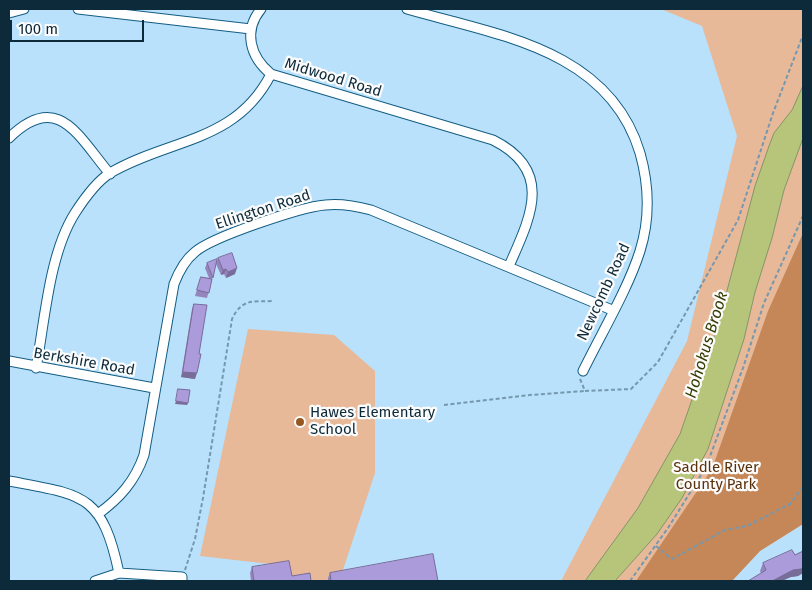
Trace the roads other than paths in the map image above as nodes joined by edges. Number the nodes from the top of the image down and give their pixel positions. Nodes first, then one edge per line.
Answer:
1 (24, 9) edge
2 (78, 9) edge
3 (261, 9) edge
4 (407, 9) edge
5 (9, 13) edge
6 (251, 29) junction
7 (271, 74) junction
8 (9, 138) edge
9 (110, 174) junction
10 (509, 266) junction
11 (612, 310) junction
12 (9, 361) edge
13 (36, 368) junction
14 (583, 371) road end
15 (154, 388) junction
16 (9, 482) edge
17 (98, 514) junction
18 (119, 573) junction
19 (182, 579) edge
20 (95, 581) edge

1 - 5 street
2 - 6 street
3 - 6 street
4 - 11 street, Newcomb Road
6 - 7 street
7 - 9 street, Midwood Road
7 - 10 street, Midwood Road
8 - 9 street
9 - 13 street, Midwood Road
10 - 11 street, Ellington Road
10 - 15 street, Ellington Road
11 - 14 street, Newcomb Road
12 - 13 street, Berkshire Road
13 - 15 street, Berkshire Road
15 - 17 street, Ellington Road
16 - 17 street
17 - 18 street
18 - 19 street
18 - 20 street

